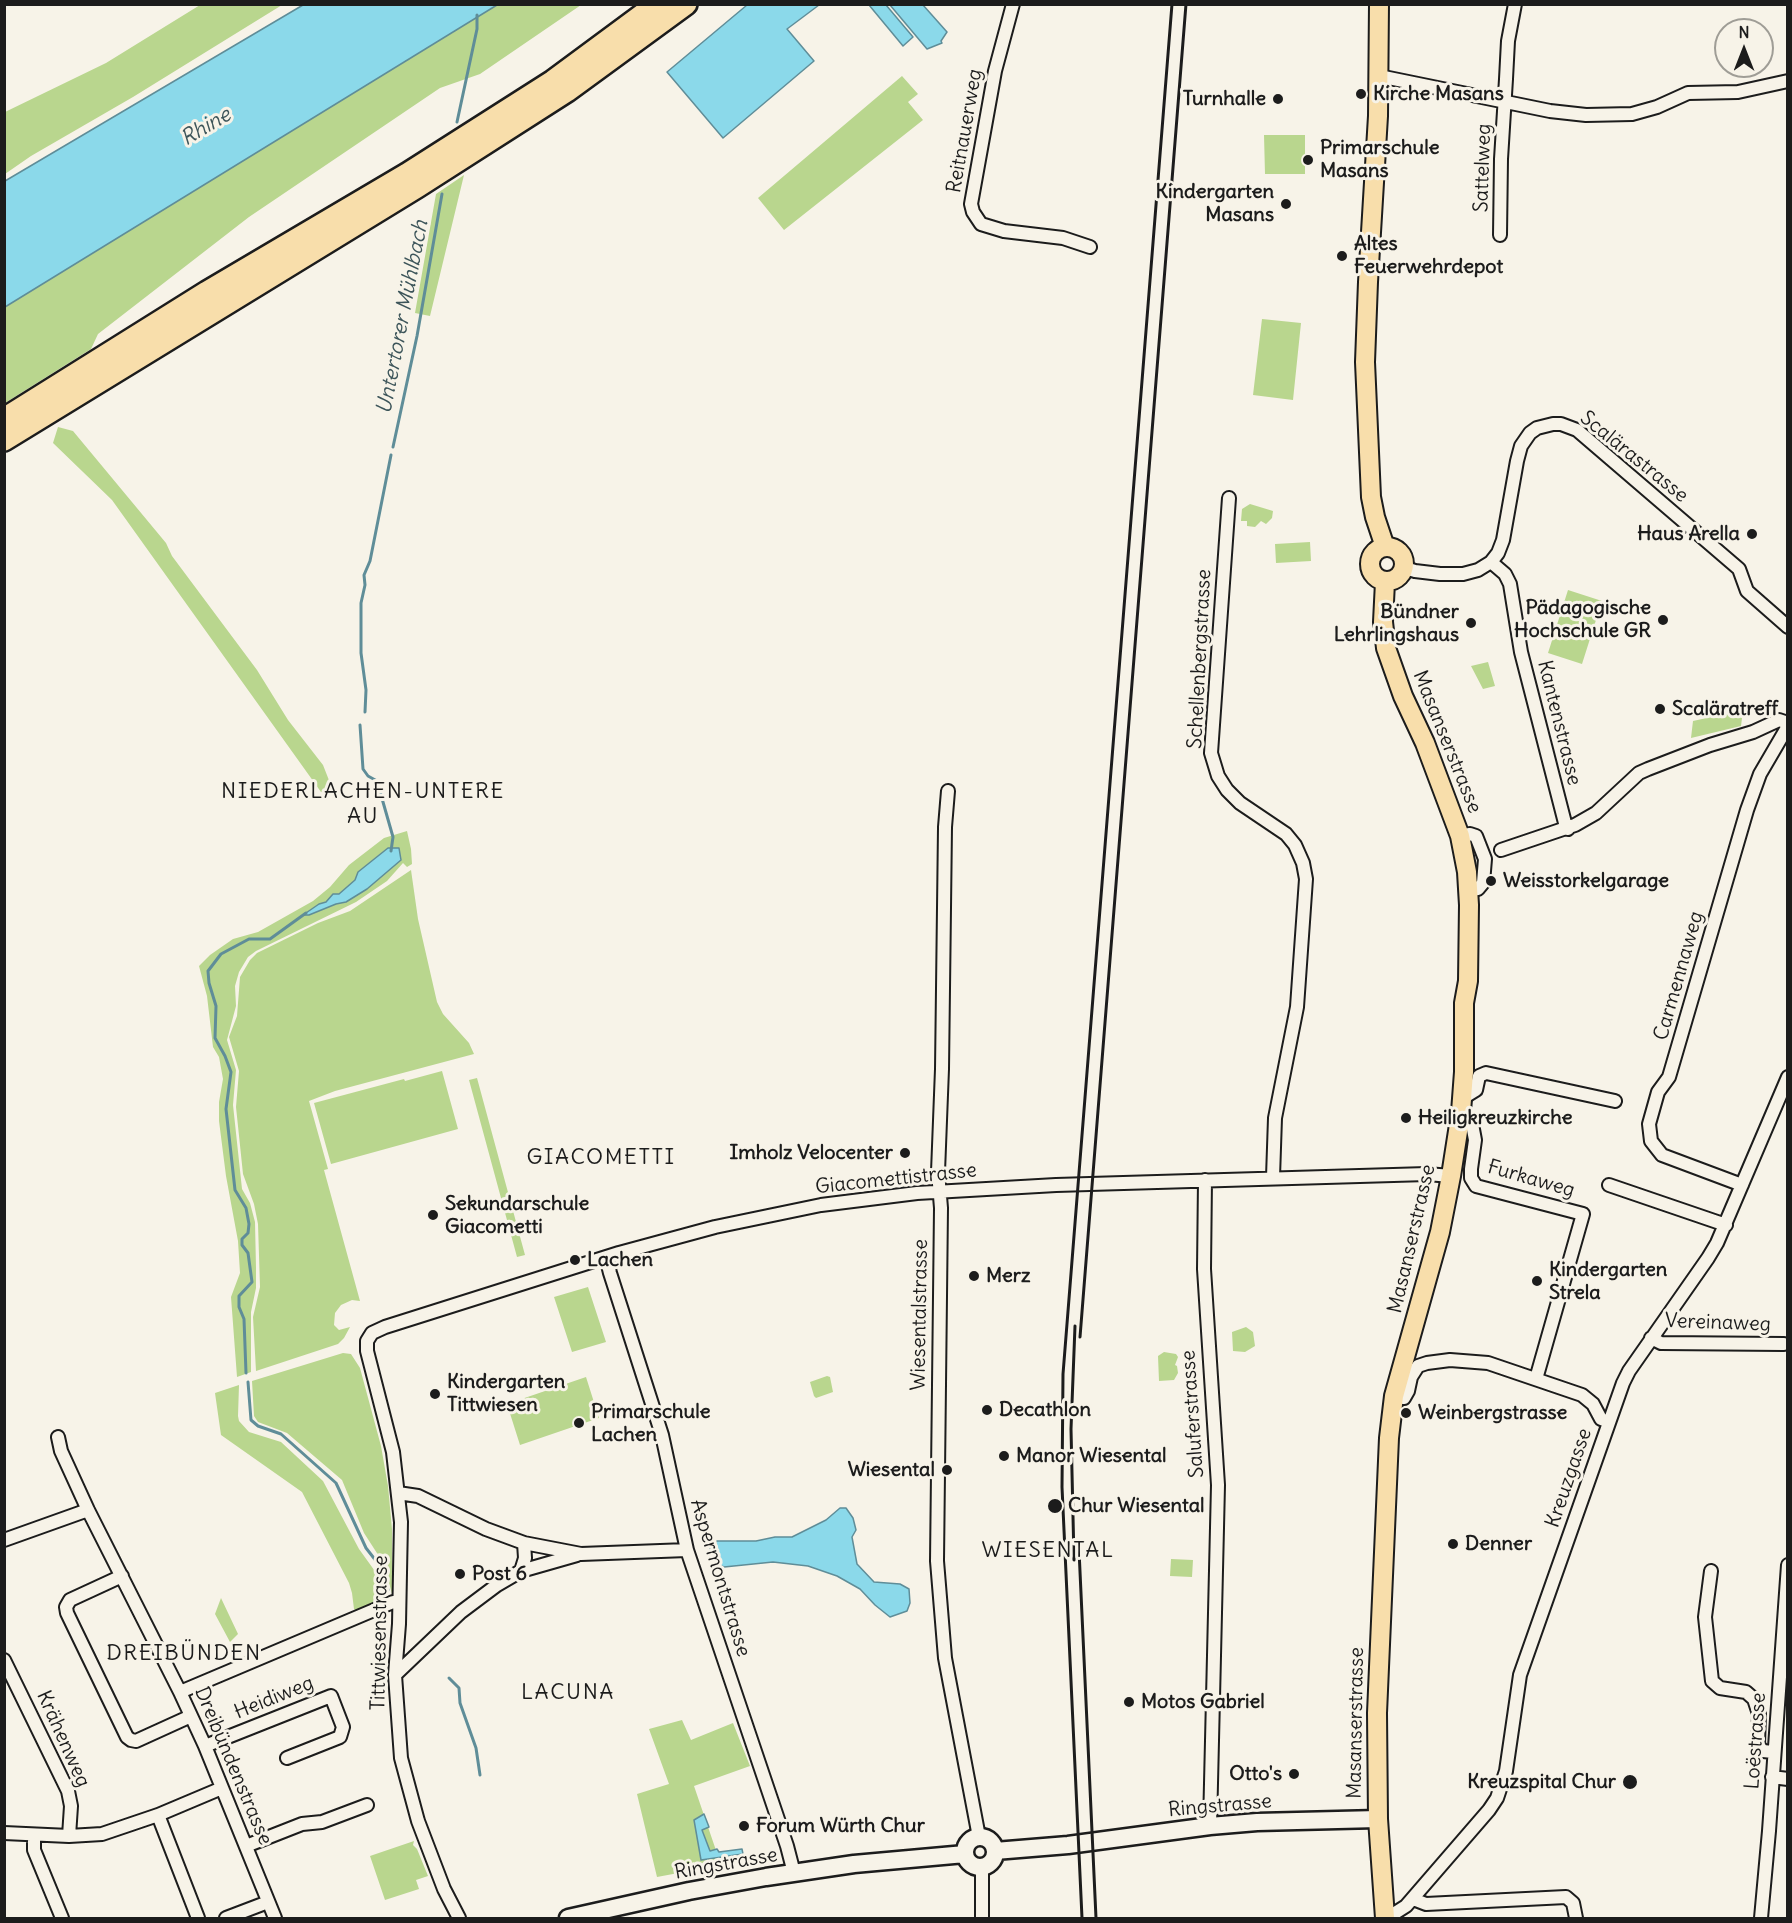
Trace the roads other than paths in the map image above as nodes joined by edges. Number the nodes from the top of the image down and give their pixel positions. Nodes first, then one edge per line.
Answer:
1 (657, 4) edge
2 (686, 4) edge
3 (1013, 4) edge
4 (1379, 4) edge
5 (1515, 4) edge
6 (1379, 76) junction
7 (1788, 81) edge
8 (1505, 102) junction
9 (1500, 235) dead end
10 (1090, 247) dead end
11 (4, 419) edge
12 (4, 440) edge
13 (1228, 498) dead end
14 (1385, 547) junction
15 (1491, 562) junction
16 (1405, 568) junction
17 (1385, 582) junction
18 (1788, 627) edge
19 (1788, 724) edge
20 (948, 790) dead end
21 (1568, 829) junction
22 (1501, 850) dead end
23 (1788, 1077) edge
24 (1615, 1101) dead end
25 (1462, 1105) junction
26 (1451, 1176) junction
27 (1273, 1177) junction
28 (1205, 1180) junction
29 (1609, 1185) dead end
30 (1742, 1185) junction
31 (939, 1191) junction
32 (1726, 1225) junction
33 (606, 1257) junction
34 (1651, 1338) junction
35 (367, 1341) joint
36 (1784, 1344) dead end
37 (1536, 1379) junction
38 (1394, 1396) junction
39 (1609, 1422) junction
40 (58, 1437) dead end
41 (398, 1493) junction
42 (88, 1510) junction
43 (4, 1539) edge
44 (524, 1544) junction
45 (687, 1550) junction
46 (581, 1554) junction
47 (1788, 1565) edge
48 (521, 1571) junction
49 (1711, 1571) dead end
50 (122, 1576) junction
51 (399, 1603) junction
52 (4, 1660) edge
53 (395, 1675) junction
54 (180, 1692) junction
55 (191, 1716) junction
56 (205, 1746) junction
57 (1773, 1752) junction
58 (287, 1758) dead end
59 (1772, 1777) junction
60 (1788, 1779) edge
61 (222, 1788) junction
62 (367, 1804) dead end
63 (158, 1815) junction
64 (1378, 1819) junction
65 (1210, 1826) junction
66 (4, 1833) edge
67 (34, 1835) junction
68 (69, 1836) junction
69 (979, 1837) junction
70 (246, 1846) junction
71 (995, 1851) junction
72 (965, 1854) junction
73 (982, 1867) junction
74 (794, 1873) junction
75 (1413, 1899) junction
76 (268, 1902) junction
77 (610, 1914) edge
78 (1385, 1916) edge
79 (62, 1918) edge
80 (198, 1918) edge
81 (226, 1918) edge
82 (274, 1918) edge
83 (459, 1918) edge
84 (568, 1918) edge
85 (982, 1918) edge
86 (1576, 1918) edge
87 (1761, 1918) edge

1 - 11 highway
2 - 12 highway
3 - 10 street, Reitnauerweg
4 - 6 main road
5 - 8 street, Sattelweg
6 - 8 street
6 - 14 main road
7 - 8 street
8 - 9 street, Sattelweg
13 - 27 street, Schellenbergstrasse
14 - 16 main road
14 - 17 main road
15 - 16 street
15 - 18 street, Scalärastrasse
15 - 21 street, Kantenstrasse
16 - 17 main road
17 - 25 main road, Masanserstrasse
19 - 21 street
19 - 30 street, Carmennaweg
20 - 31 street, Wiesentalstrasse
21 - 22 street
23 - 30 street, Kreuzgasse
24 - 25 street
25 - 26 main road, Masanserstrasse
25 - 37 street, Furkaweg
26 - 27 street, Giacomettistrasse
26 - 38 main road, Masanserstrasse
27 - 28 street, Giacomettistrasse
28 - 31 street, Giacomettistrasse
28 - 65 street, Saluferstrasse
29 - 32 street
30 - 32 street, Kreuzgasse
31 - 33 street, Giacomettistrasse
31 - 69 street, Wiesentalstrasse
32 - 34 street, Kreuzgasse
33 - 35 street, Giacomettistrasse
33 - 45 street, Aspermontstrasse
34 - 36 street, Vereinaweg
34 - 39 street, Kreuzgasse
35 - 41 street, Tittwiesenstrasse
37 - 38 street
37 - 39 street
38 - 64 main road, Masanserstrasse
39 - 75 street, Kreuzgasse
40 - 42 street, Dreibündenstrasse
41 - 44 street
41 - 51 street, Tittwiesenstrasse
42 - 43 street
42 - 50 street, Dreibündenstrasse
44 - 46 street
44 - 48 street
45 - 46 street
45 - 74 street, Aspermontstrasse
46 - 48 street
47 - 57 street, Loëstrasse
48 - 53 street
49 - 57 street
50 - 54 street, Dreibündenstrasse
50 - 55 street
51 - 53 street, Tittwiesenstrasse
51 - 54 street
52 - 68 street, Krähenweg
53 - 83 street, Tittwiesenstrasse
54 - 55 street, Dreibündenstrasse
55 - 56 street, Dreibündenstrasse
56 - 58 street, Heidiweg
56 - 61 street, Dreibündenstrasse
57 - 59 street, Loëstrasse
59 - 60 street
59 - 87 street, Loëstrasse
61 - 63 street
61 - 70 street, Dreibündenstrasse
62 - 70 street
63 - 68 street
63 - 80 street
64 - 65 main road, Ringstrasse
64 - 78 main road, Masanserstrasse
65 - 71 main road, Ringstrasse
66 - 67 street
67 - 68 street
67 - 79 street
69 - 71 main road
69 - 72 main road
70 - 76 street, Dreibündenstrasse
71 - 73 main road
72 - 73 main road
72 - 74 main road, Ringstrasse
73 - 85 street
74 - 77 main road, Ringstrasse
75 - 78 street, Kreuzgasse
75 - 86 street
76 - 81 street
76 - 82 street, Dreibündenstrasse
77 - 84 main road, Ringstrasse

